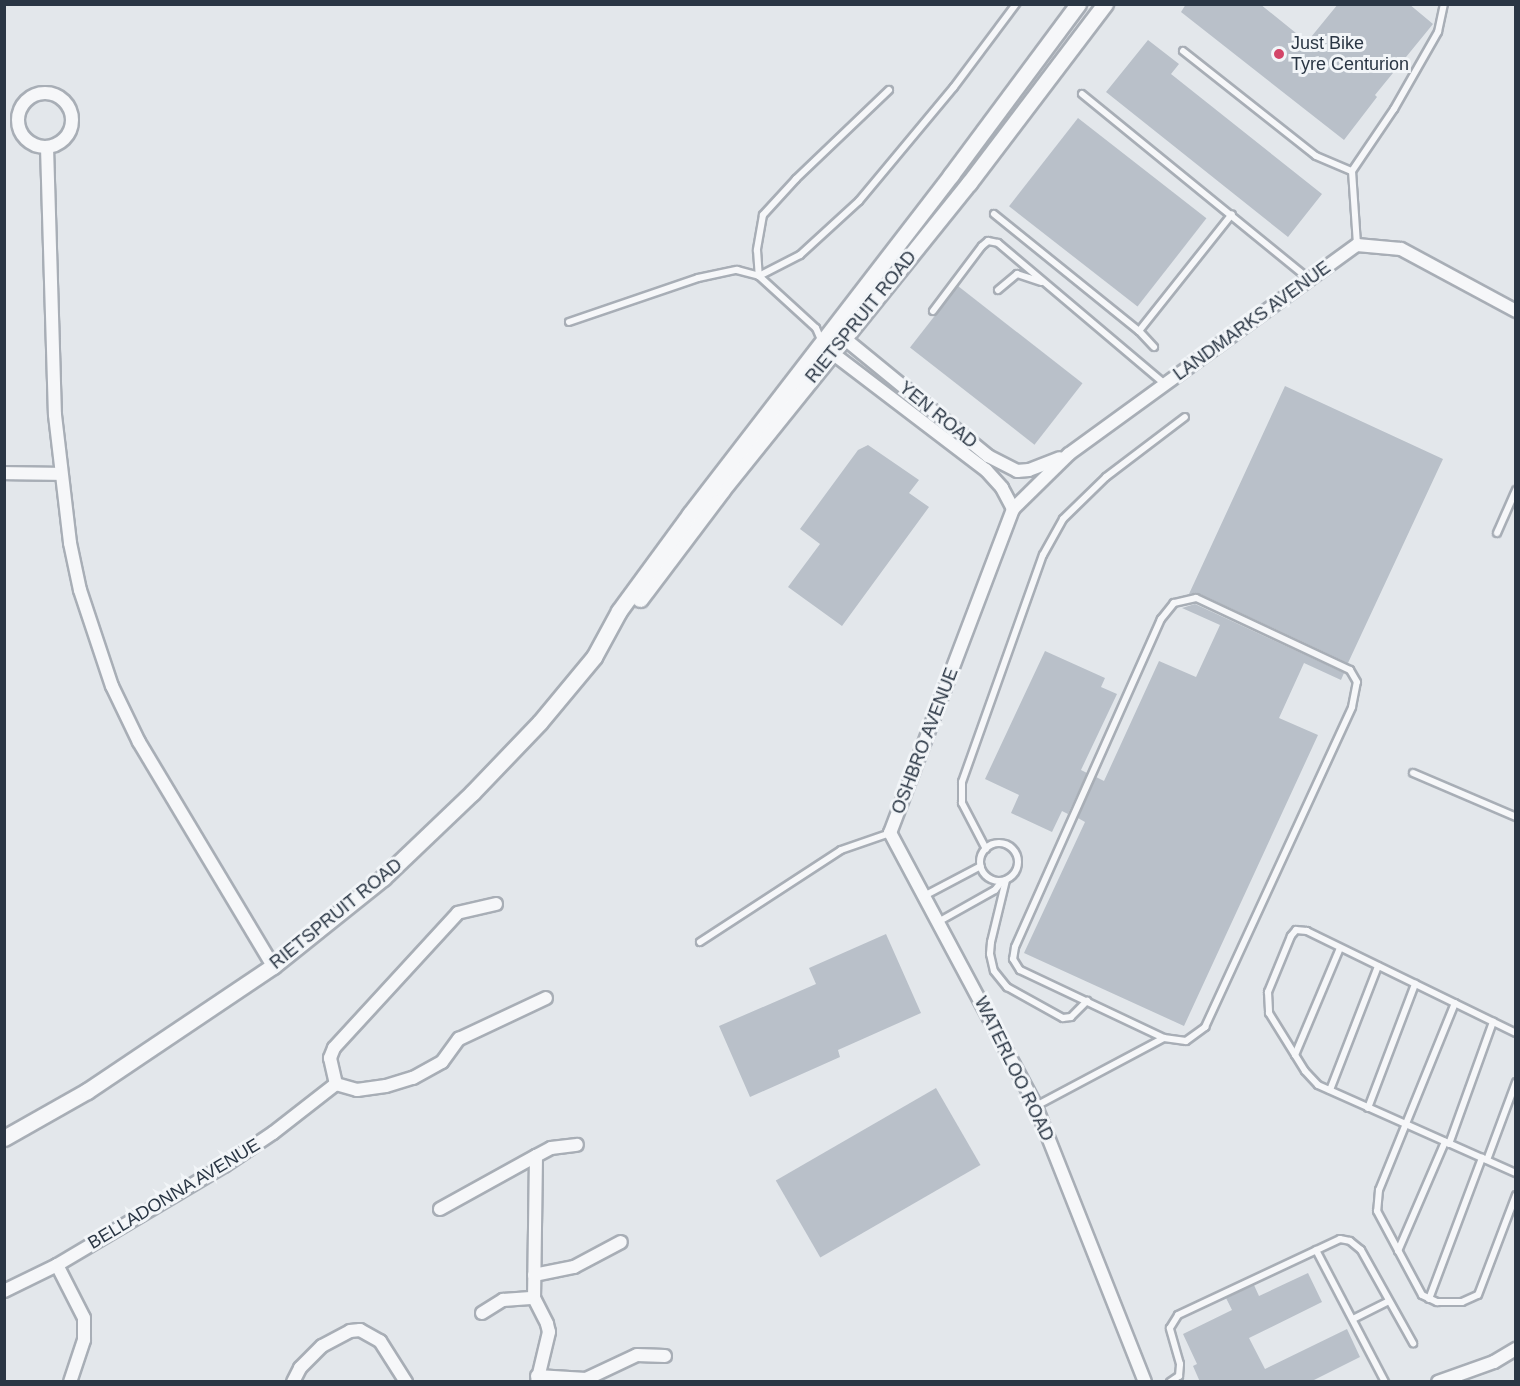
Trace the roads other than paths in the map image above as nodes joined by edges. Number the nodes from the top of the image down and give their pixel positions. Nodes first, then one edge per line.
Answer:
1 (1016, 4) edge
2 (1078, 4) edge
3 (1105, 4) edge
4 (1444, 4) edge
5 (1183, 51) dead end
6 (889, 90) dead end
7 (1082, 94) dead end
8 (47, 147) junction
9 (1352, 171) junction
10 (994, 214) dead end
11 (1232, 214) junction
12 (1357, 245) junction
13 (759, 276) junction
14 (1310, 280) junction
15 (1045, 283) junction
16 (998, 290) dead end
17 (933, 311) dead end
18 (1515, 311) edge
19 (569, 322) dead end
20 (1139, 331) junction
21 (838, 334) junction
22 (823, 341) junction
23 (1154, 347) dead end
24 (1166, 384) junction
25 (1185, 417) dead end
26 (1070, 454) junction
27 (4, 473) edge
28 (61, 474) junction
29 (1515, 490) edge
30 (1013, 509) junction
31 (1497, 533) dead end
32 (1413, 773) dead end
33 (1515, 817) edge
34 (890, 833) junction
35 (986, 849) junction
36 (981, 866) junction
37 (1004, 880) junction
38 (924, 896) junction
39 (496, 904) dead end
40 (938, 921) junction
41 (700, 942) dead end
42 (1340, 948) junction
43 (273, 966) junction
44 (1378, 966) junction
45 (1415, 984) junction
46 (546, 998) dead end
47 (1086, 1001) junction
48 (1455, 1003) junction
49 (1493, 1022) junction
50 (1515, 1033) edge
51 (1164, 1038) junction
52 (1295, 1055) junction
53 (1515, 1082) edge
54 (336, 1083) junction
55 (1330, 1090) junction
56 (1036, 1106) junction
57 (1368, 1108) junction
58 (1407, 1124) junction
59 (4, 1138) edge
60 (1447, 1143) junction
61 (577, 1144) dead end
62 (536, 1156) junction
63 (1484, 1159) junction
64 (1515, 1173) edge
65 (1515, 1195) edge
66 (440, 1209) dead end
67 (621, 1242) dead end
68 (1316, 1250) junction
69 (1398, 1251) junction
70 (57, 1265) junction
71 (534, 1275) junction
72 (4, 1291) edge
73 (534, 1298) junction
74 (1429, 1299) junction
75 (1389, 1301) junction
76 (482, 1313) dead end
77 (1353, 1319) junction
78 (1413, 1343) dead end
79 (1515, 1349) edge
80 (665, 1356) dead end
81 (1466, 1377) edge
82 (537, 1378) edge
83 (69, 1382) edge
84 (292, 1382) edge
85 (406, 1382) edge
86 (1145, 1382) edge
87 (1170, 1382) edge
88 (1385, 1382) edge
89 (1438, 1382) edge

1 - 13 lane
2 - 21 street, RIETSPRUIT ROAD
3 - 21 street, RIETSPRUIT ROAD
4 - 9 lane
5 - 9 lane
6 - 13 lane
7 - 11 lane
8 - 8 street
8 - 28 street
9 - 12 lane
10 - 20 lane
11 - 14 lane
11 - 20 lane
12 - 14 street, LANDMARKS AVENUE
12 - 18 street
13 - 19 lane
13 - 22 lane, YEN ROAD
14 - 24 street, LANDMARKS AVENUE
15 - 16 lane
15 - 17 lane
15 - 24 lane
20 - 23 lane
21 - 22 street, RIETSPRUIT ROAD
21 - 22 lane
21 - 26 street, YEN ROAD
22 - 30 street, YEN ROAD
22 - 43 street, RIETSPRUIT ROAD
24 - 26 street, LANDMARKS AVENUE
25 - 35 lane
26 - 30 street, LANDMARKS AVENUE
27 - 28 street
28 - 43 street
29 - 31 lane
30 - 34 street, OSHBRO AVENUE
32 - 33 lane
34 - 38 street, WATERLOO ROAD
34 - 41 lane, OSHBRO AVENUE
35 - 36 lane
35 - 37 lane
36 - 37 lane
36 - 38 lane
37 - 40 lane
37 - 47 lane
38 - 40 street, WATERLOO ROAD
39 - 54 street
40 - 56 street, WATERLOO ROAD
42 - 44 lane
42 - 52 lane
42 - 52 lane
43 - 59 street, RIETSPRUIT ROAD
44 - 45 lane
44 - 55 lane
45 - 48 lane
45 - 57 lane
46 - 54 street
47 - 51 lane
47 - 51 lane
48 - 49 lane
48 - 58 lane
49 - 50 lane
49 - 60 lane
51 - 56 lane
52 - 55 lane
53 - 63 lane
54 - 70 street, BELLADONNA AVENUE
55 - 57 lane
56 - 86 street, WATERLOO ROAD
57 - 58 lane
58 - 60 lane
58 - 69 lane
60 - 63 lane
60 - 69 lane
61 - 62 street
62 - 66 street
62 - 71 street
63 - 64 lane
63 - 74 lane
65 - 74 lane
67 - 71 street
68 - 75 lane
68 - 77 lane
68 - 87 lane
69 - 74 lane
70 - 72 street, BELLADONNA AVENUE
70 - 83 street
71 - 73 street
73 - 76 street
73 - 82 street
75 - 77 lane
75 - 78 lane
77 - 88 lane
79 - 81 street
80 - 82 street
81 - 89 street
84 - 85 street

